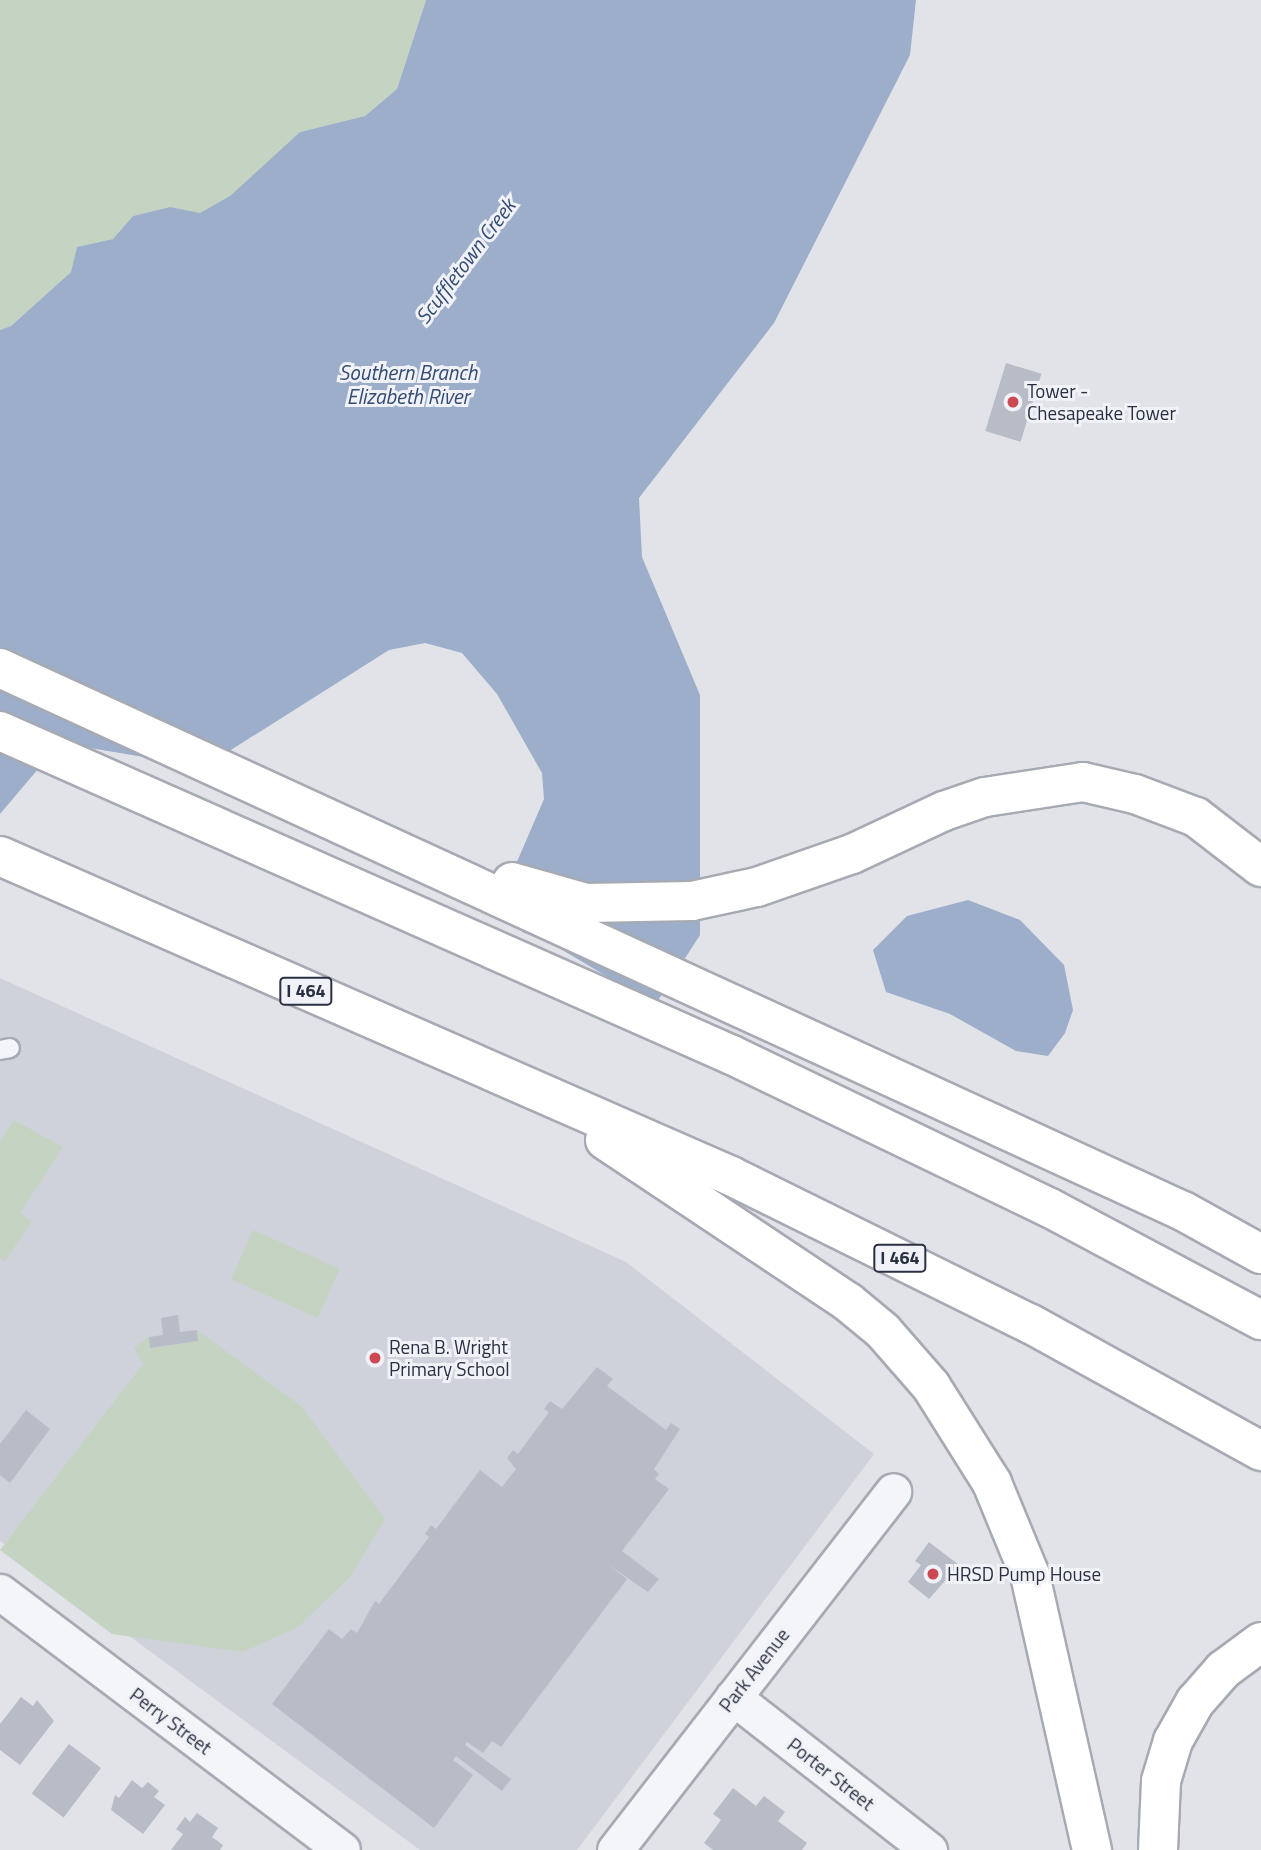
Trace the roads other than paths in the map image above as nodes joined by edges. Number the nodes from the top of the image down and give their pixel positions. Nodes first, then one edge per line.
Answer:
1 (0, 668) edge
2 (0, 731) edge
3 (403, 850) junction
4 (0, 856) edge
5 (1261, 867) edge
6 (528, 1089) junction
7 (1261, 1254) edge
8 (1261, 1320) edge
9 (1261, 1451) edge
10 (893, 1491) dead end
11 (0, 1592) edge
12 (1261, 1642) edge
13 (733, 1697) junction
14 (342, 1850) edge
15 (615, 1850) edge
16 (929, 1850) edge
17 (1092, 1850) edge
18 (1158, 1850) edge

1 - 3 highway
2 - 8 highway
3 - 5 highway
3 - 7 highway
4 - 6 highway, I 464
6 - 9 highway, I 464
6 - 17 highway
10 - 13 street, Park Avenue
11 - 14 street, Perry Street
12 - 18 highway
13 - 15 street, Park Avenue
13 - 16 street, Porter Street

